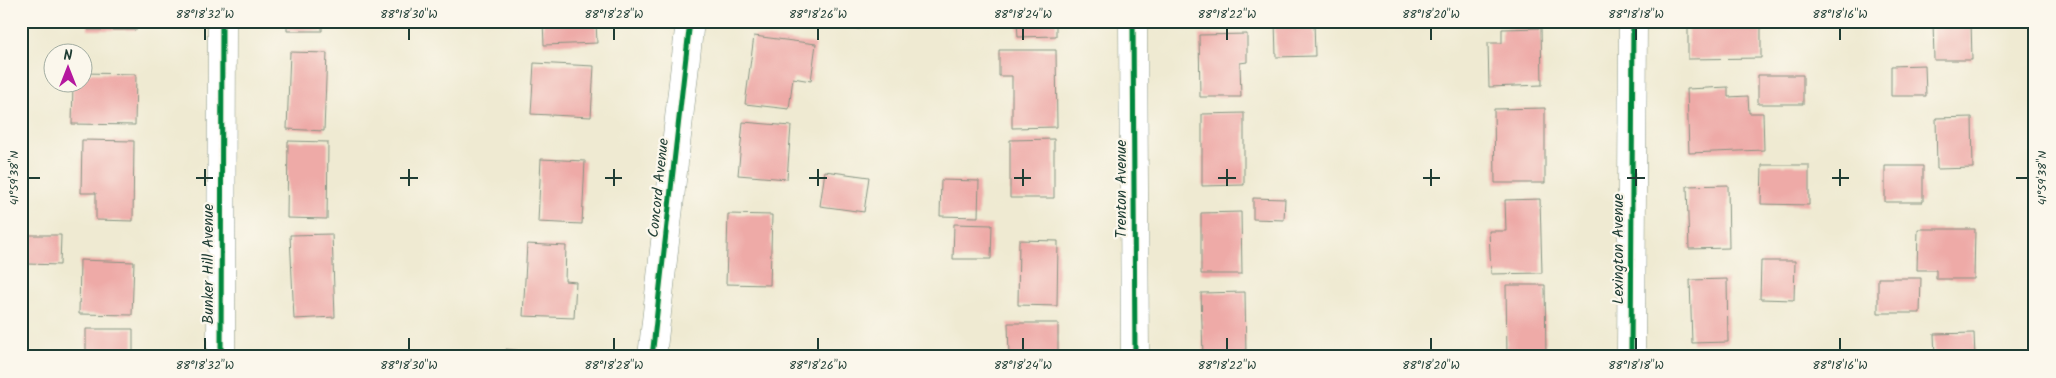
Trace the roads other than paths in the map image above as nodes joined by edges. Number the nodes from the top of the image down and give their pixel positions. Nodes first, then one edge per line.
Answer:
1 (222, 21) edge
2 (690, 21) edge
3 (1133, 21) edge
4 (1633, 21) edge
5 (221, 357) edge
6 (652, 357) edge
7 (1135, 357) edge
8 (1631, 357) edge

1 - 5 street, Bunker Hill Avenue
2 - 6 street, Concord Avenue
3 - 7 street, Trenton Avenue
4 - 8 street, Lexington Avenue

